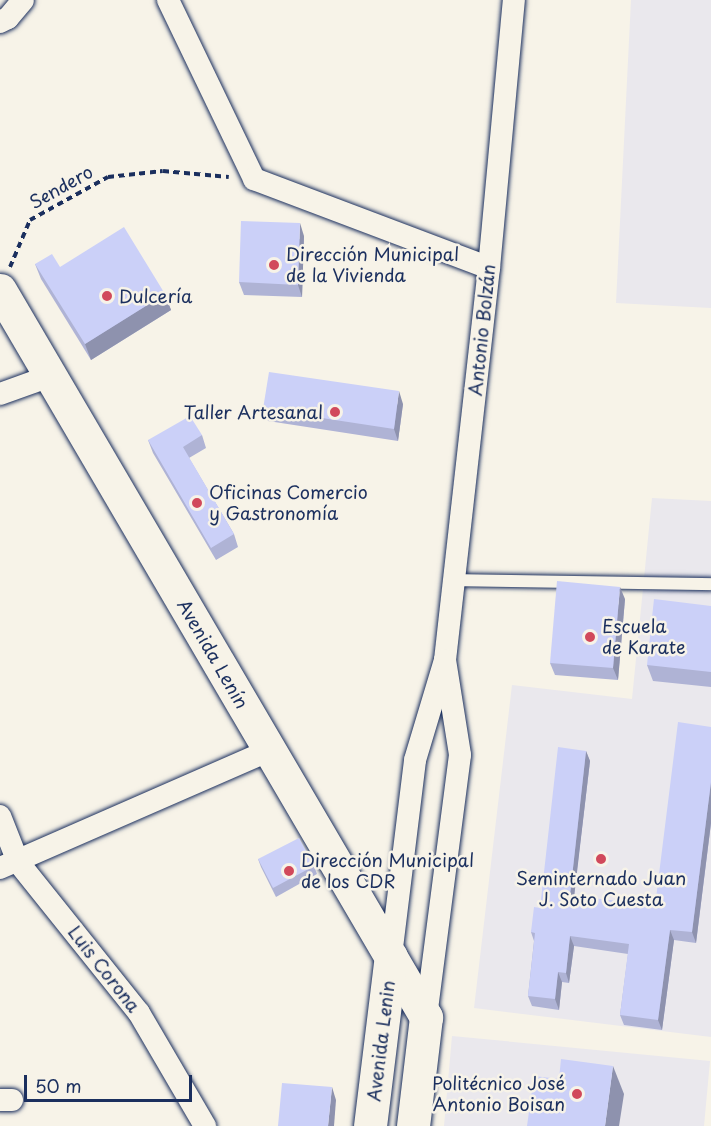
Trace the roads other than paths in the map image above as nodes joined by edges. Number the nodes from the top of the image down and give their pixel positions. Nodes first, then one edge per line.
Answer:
1 (23, 0) edge
2 (168, 0) edge
3 (514, 0) edge
4 (0, 22) edge
5 (489, 268) junction
6 (0, 290) edge
7 (50, 376) junction
8 (0, 394) edge
9 (454, 580) junction
10 (711, 584) edge
11 (445, 660) junction
12 (270, 750) junction
13 (0, 816) edge
14 (9, 865) edge
15 (391, 956) junction
16 (426, 1017) junction
17 (205, 1126) edge
18 (370, 1126) edge
19 (413, 1126) edge

1 - 4 street
2 - 5 street
3 - 5 street, Antonio Bolzán
5 - 9 street, Antonio Bolzán
6 - 7 street, Avenida Lenín
7 - 8 street
7 - 12 street, Avenida Lenín
9 - 10 lane
9 - 11 street, Antonio Bolzán
11 - 15 street, Antonio Bolzán
11 - 16 street, Antonio Bolzán
12 - 14 street
12 - 15 street, Avenida Lenín
13 - 14 street, Luis Corona
14 - 17 street, Luis Corona
15 - 16 street, Avenida Lenín
15 - 18 street, Avenida Lenin
16 - 19 street

